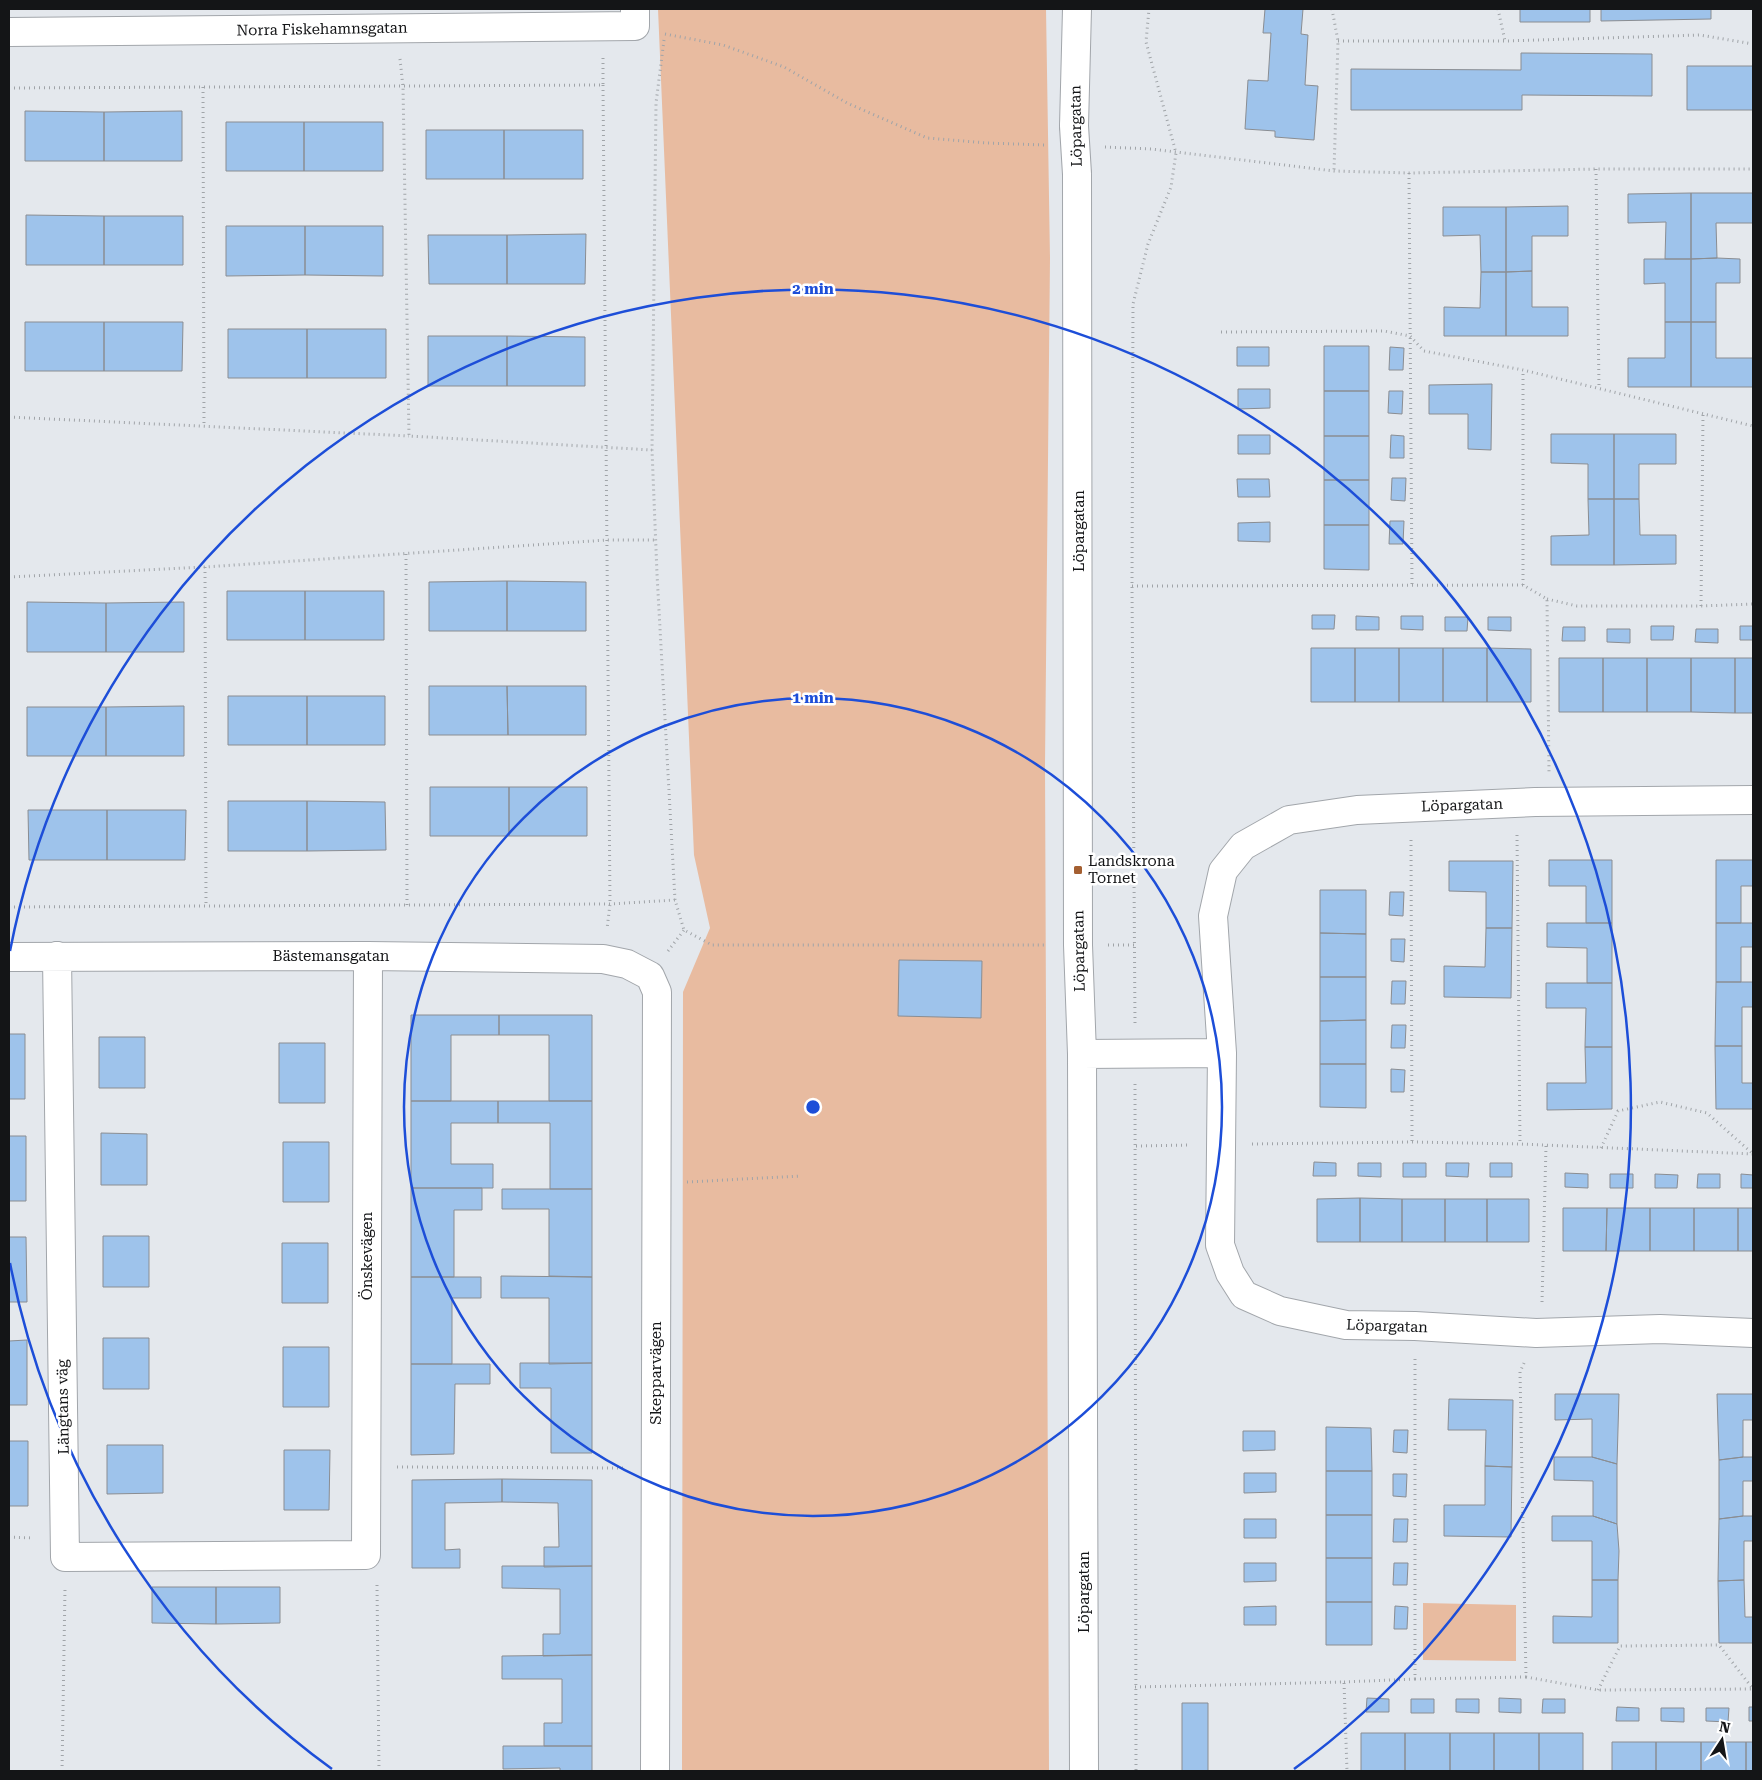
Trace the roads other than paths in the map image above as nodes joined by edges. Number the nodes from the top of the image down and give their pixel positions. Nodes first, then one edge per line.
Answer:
1 (1077, 9) edge
2 (635, 17) edge
3 (398, 18) edge
4 (9, 32) edge
5 (1753, 800) edge
6 (57, 956) junction
7 (368, 956) junction
8 (9, 957) edge
9 (650, 976) joint
10 (1222, 1053) junction
11 (1082, 1054) junction
12 (1753, 1334) edge
13 (366, 1555) joint
14 (655, 1771) edge
15 (1084, 1771) edge

1 - 11 street, Löpargatan, bridge
2 - 3 street, Norra Fiskehamnsgatan
3 - 4 street, Norra Fiskehamnsgatan
5 - 10 street, Löpargatan
6 - 7 street, Bästemansgatan
6 - 8 street, Bästemansgatan
6 - 13 street, Längtans väg
7 - 9 street, Bästemansgatan
7 - 13 street, Önskevägen
9 - 14 street, Skepparvägen
10 - 11 street
10 - 12 street, Löpargatan
11 - 15 street, Löpargatan

